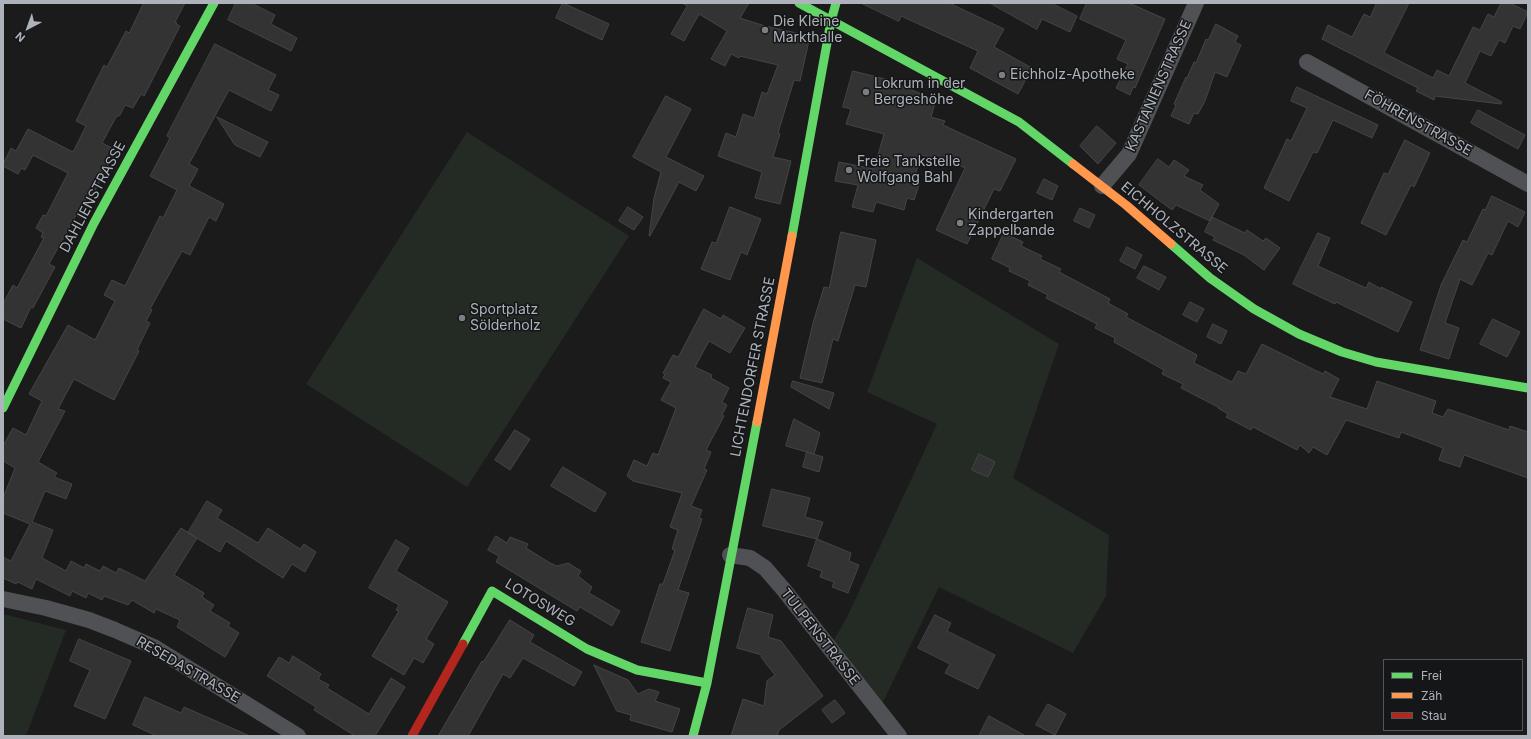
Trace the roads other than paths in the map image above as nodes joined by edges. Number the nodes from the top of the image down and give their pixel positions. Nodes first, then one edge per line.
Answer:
1 (214, 3) edge
2 (799, 3) edge
3 (836, 3) edge
4 (1196, 3) edge
5 (831, 21) junction
6 (1307, 62) dead end
7 (1528, 184) edge
8 (1102, 186) junction
9 (1528, 388) edge
10 (3, 408) edge
11 (730, 555) junction
12 (3, 599) edge
13 (706, 683) junction
14 (298, 736) edge
15 (412, 736) edge
16 (693, 736) edge
17 (899, 736) edge

1 - 10 street, DAHLIENSTRASSE
2 - 5 street, EICHHOLZSTRASSE
3 - 5 street, LICHTENDORFER STRASSE
4 - 8 street, KASTANIENSTRASSE
5 - 8 street, EICHHOLZSTRASSE
5 - 11 street, LICHTENDORFER STRASSE
6 - 7 street, FÖHRENSTRASSE
8 - 9 street, EICHHOLZSTRASSE
11 - 13 street, LICHTENDORFER STRASSE
11 - 17 street, TULPENSTRASSE
12 - 14 street, RESEDASTRASSE
13 - 15 street, LOTOSWEG
13 - 16 street, LICHTENDORFER STRASSE

